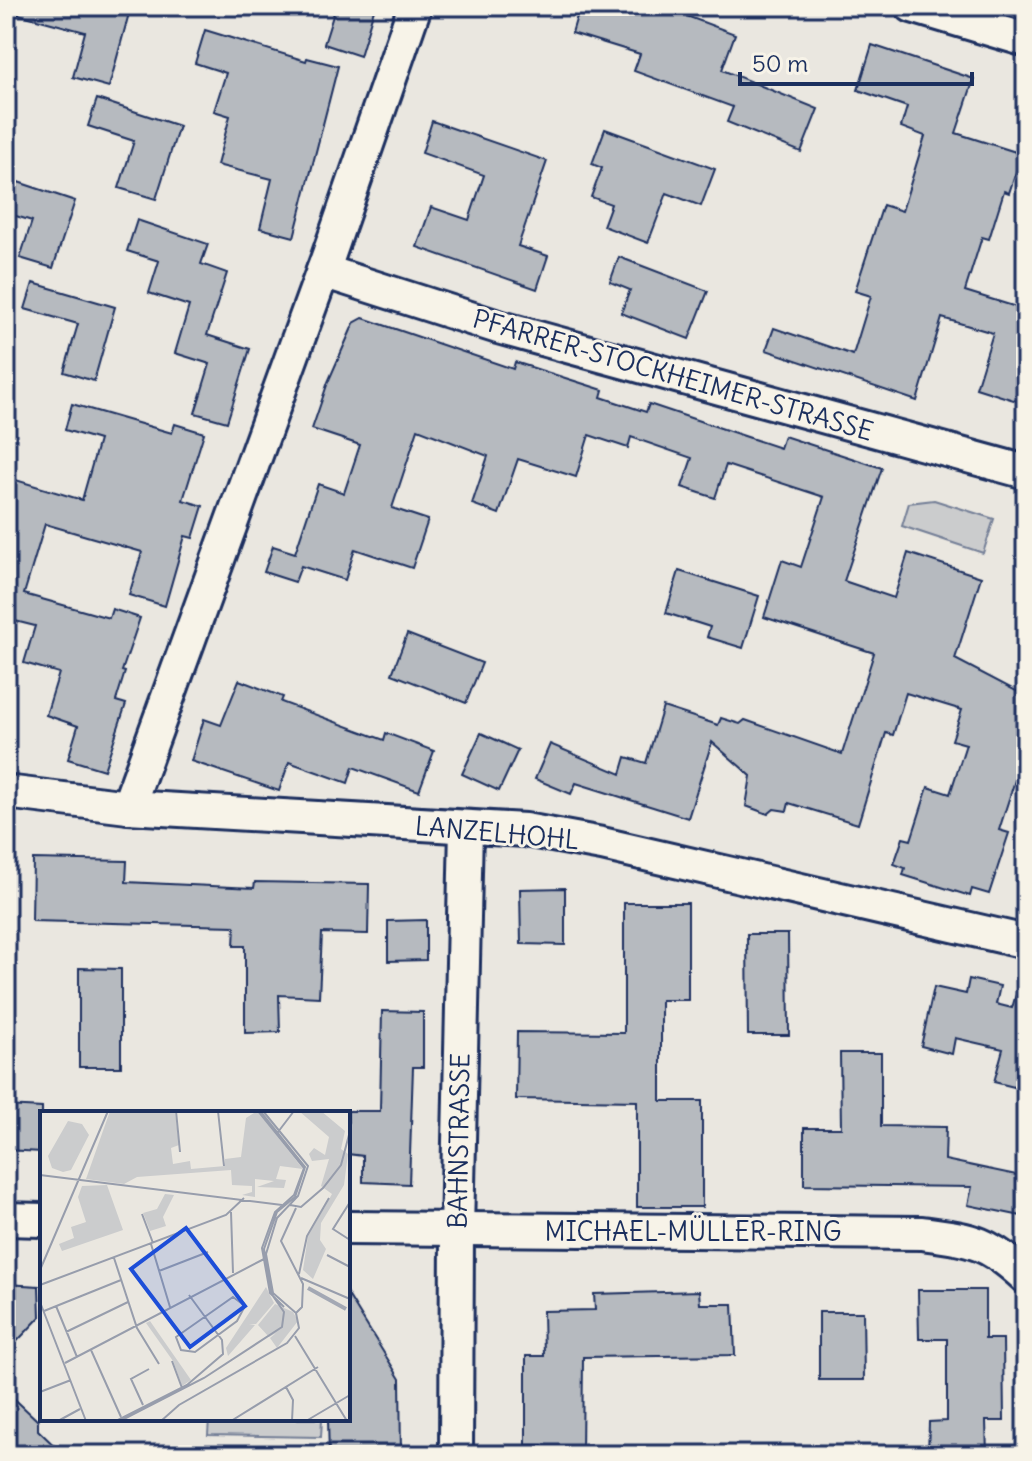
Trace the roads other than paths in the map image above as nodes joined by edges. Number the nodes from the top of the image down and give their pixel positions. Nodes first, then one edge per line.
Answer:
1 (415, 6) edge
2 (912, 6) edge
3 (1026, 40) edge
4 (323, 271) junction
5 (1026, 472) edge
6 (6, 792) edge
7 (128, 807) junction
8 (466, 828) junction
9 (1026, 942) edge
10 (6, 1219) edge
11 (40, 1220) edge
12 (350, 1228) edge
13 (457, 1231) junction
14 (1026, 1277) edge
15 (456, 1455) edge

1 - 4 street
2 - 3 street
4 - 5 street, PFARRER-STOCKHEIMER-STRASSE
4 - 7 street
6 - 7 street, LANZELHOHL
7 - 8 street, LANZELHOHL
8 - 9 street, LANZELHOHL
8 - 13 street, BAHNSTRASSE
10 - 11 street
12 - 13 street, MICHAEL-MÜLLER-RING
13 - 14 street, MICHAEL-MÜLLER-RING
13 - 15 street, BAHNSTRASSE

